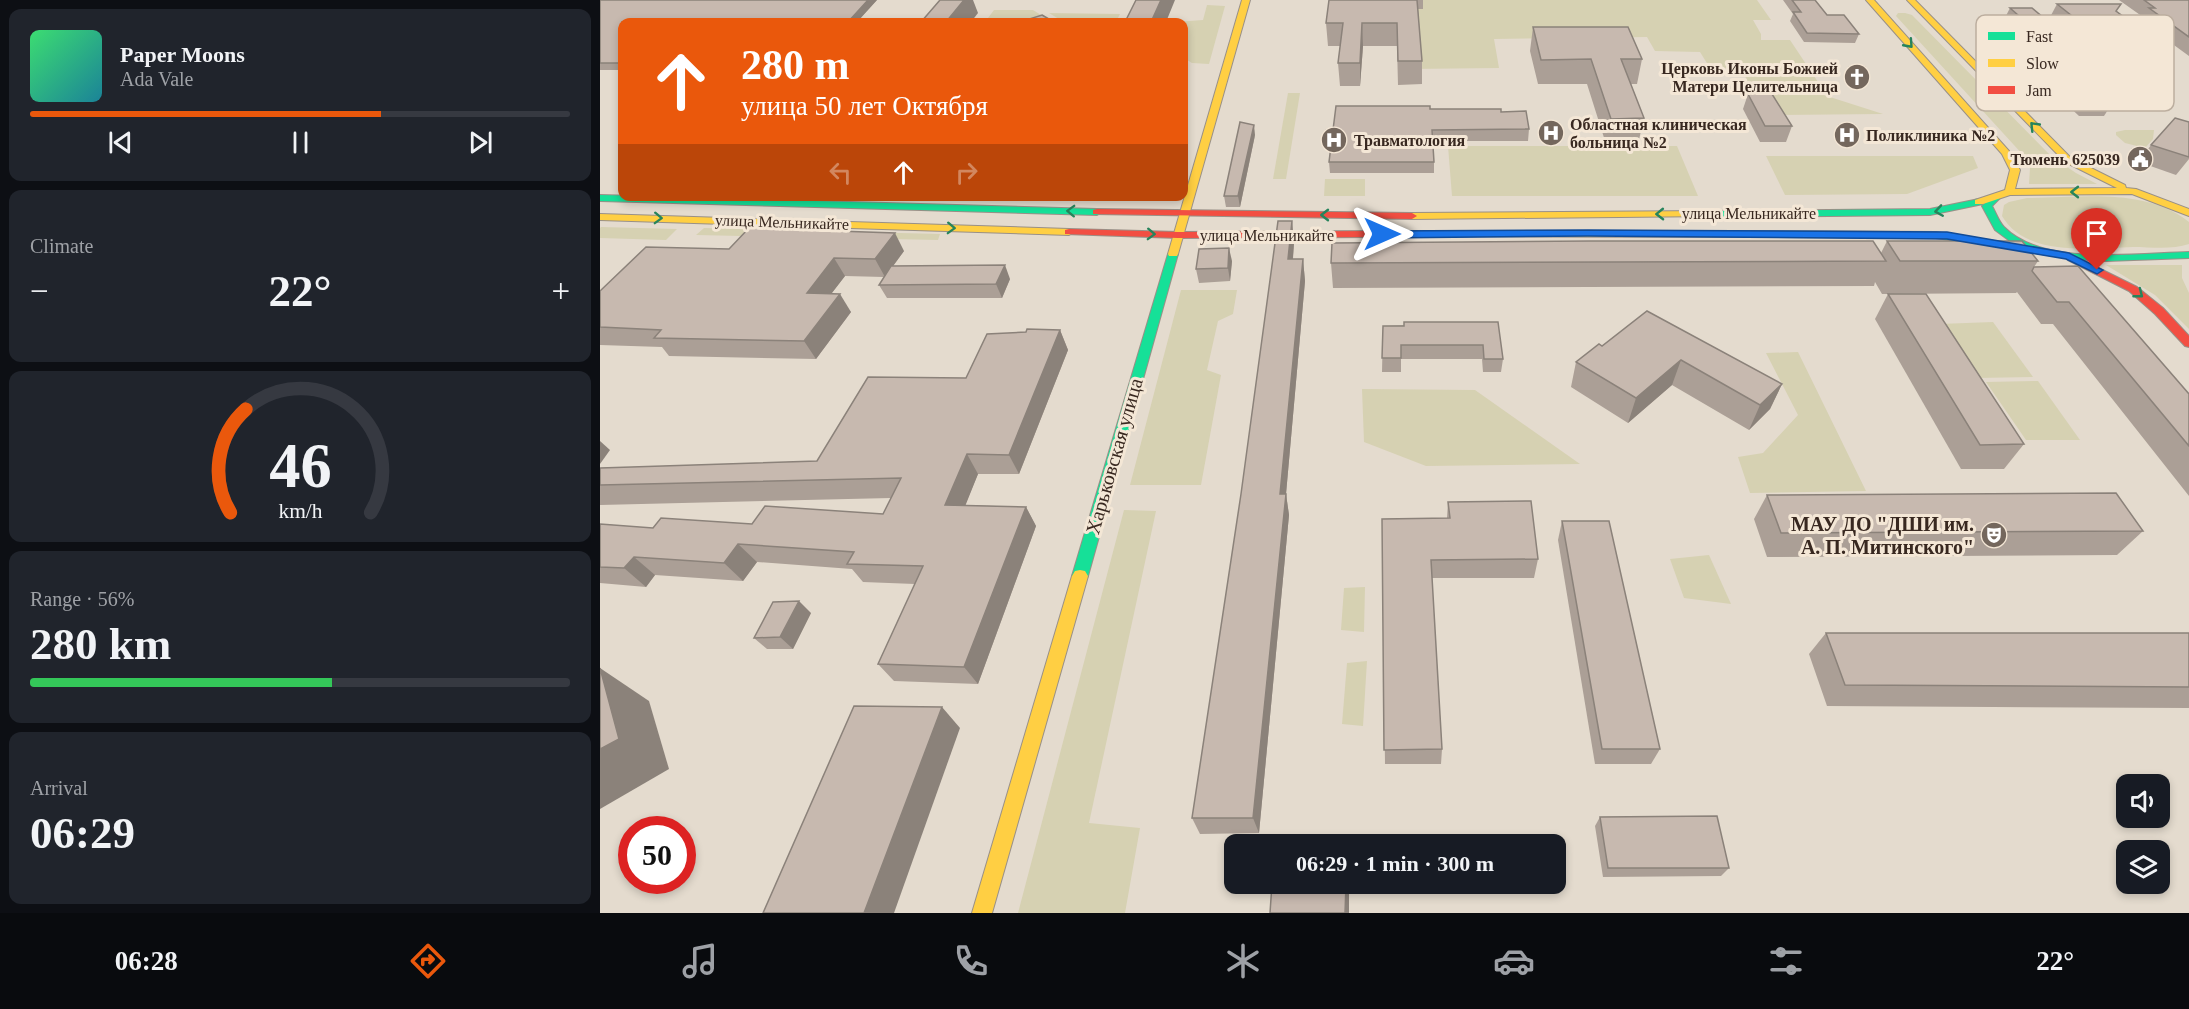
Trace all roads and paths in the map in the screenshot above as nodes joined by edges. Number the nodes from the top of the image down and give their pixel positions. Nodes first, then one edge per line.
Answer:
1 (1246, 0) edge
2 (1873, 4) edge
3 (1915, 4) edge
4 (1976, 66) edge
5 (2020, 111) edge
6 (2133, 191) junction
7 (2002, 194) junction
8 (600, 198) edge
9 (2155, 198) junction
10 (618, 199) edge
11 (703, 201) edge
12 (2189, 204) edge
13 (2189, 213) edge
14 (1184, 215) junction
15 (1383, 216) junction
16 (600, 217) edge
17 (1382, 234) junction
18 (1178, 235) junction
19 (2042, 252) junction
20 (2189, 255) edge
21 (2069, 256) junction
22 (2189, 343) edge
23 (982, 913) edge

1 - 14 main road, Харьковская улица
2 - 3 main road
2 -> 7 main road
4 -> 3 main road
6 -> 5 main road
6 -> 7 main road, улица Мельникайте
6 - 9 main road
7 -> 15 main road, улица Мельникайте
7 - 19 main road
10 -> 8 main road, улица Мельникайте
9 - 12 main road
9 - 13 main road
14 -> 11 main road, улица Мельникайте
15 -> 14 main road, улица Мельникайте
14 - 18 main road, Харьковская улица
15 - 17 main road
16 -> 18 main road, улица Мельникайте
17 - 18 main road, улица Мельникайте
17 - 19 main road, улица Мельникайте
18 - 23 main road, Харьковская улица
19 - 21 main road, улица Мельникайте
20 - 21 main road
21 -> 22 main road

